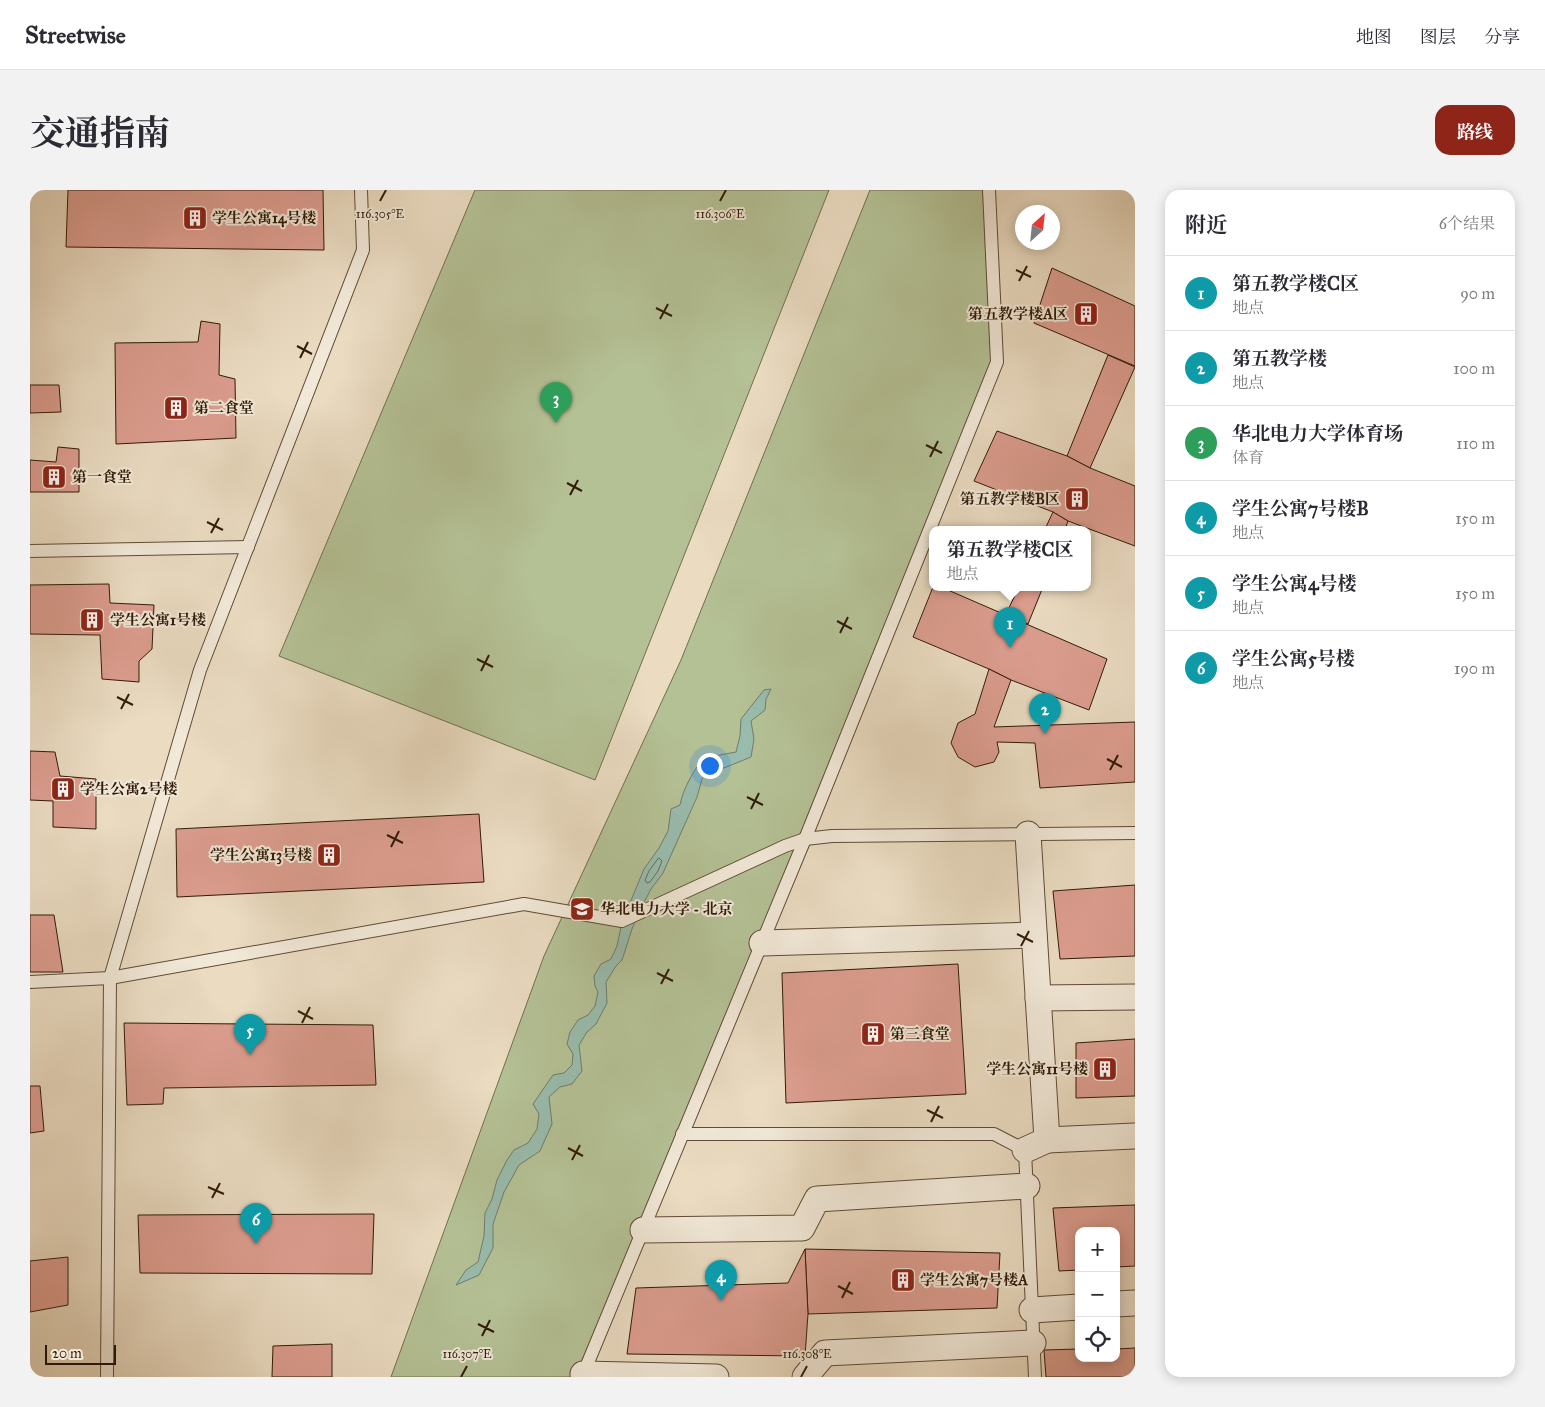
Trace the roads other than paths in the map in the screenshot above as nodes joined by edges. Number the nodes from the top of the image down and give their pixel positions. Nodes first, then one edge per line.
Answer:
1 (361, 190) edge
2 (989, 190) edge
3 (931, 526) edge
4 (929, 531) edge
5 (248, 547) junction
6 (30, 551) edge
7 (1135, 832) edge
8 (1028, 834) junction
9 (805, 839) junction
10 (1034, 935) junction
11 (762, 942) junction
12 (110, 978) junction
13 (30, 982) edge
14 (1135, 997) edge
15 (1038, 998) junction
16 (682, 1134) junction
17 (1135, 1136) edge
18 (1036, 1145) junction
19 (1027, 1186) junction
20 (643, 1230) junction
21 (1135, 1303) edge
22 (1120, 1304) edge
23 (1075, 1307) edge
24 (1032, 1310) junction
25 (1033, 1343) junction
26 (582, 1376) edge
27 (107, 1377) edge
28 (716, 1377) edge
29 (805, 1377) edge
30 (1035, 1377) edge

1 - 5 lane
2 - 3 lane
4 - 9 lane
5 - 6 lane
5 - 12 lane
7 - 8 lane
8 - 9 lane
8 - 10 street
9 - 11 lane
9 - 12 lane
10 - 11 street
10 - 15 street
11 - 16 lane
12 - 13 lane
12 - 27 lane
14 - 15 street
15 - 18 street
16 - 18 lane
16 - 20 lane
17 - 18 street
18 - 19 lane
19 - 20 street
19 - 24 lane
20 - 26 lane
21 - 22 street
23 - 24 street
24 - 25 lane
25 - 29 street
25 - 30 lane
26 - 28 street

